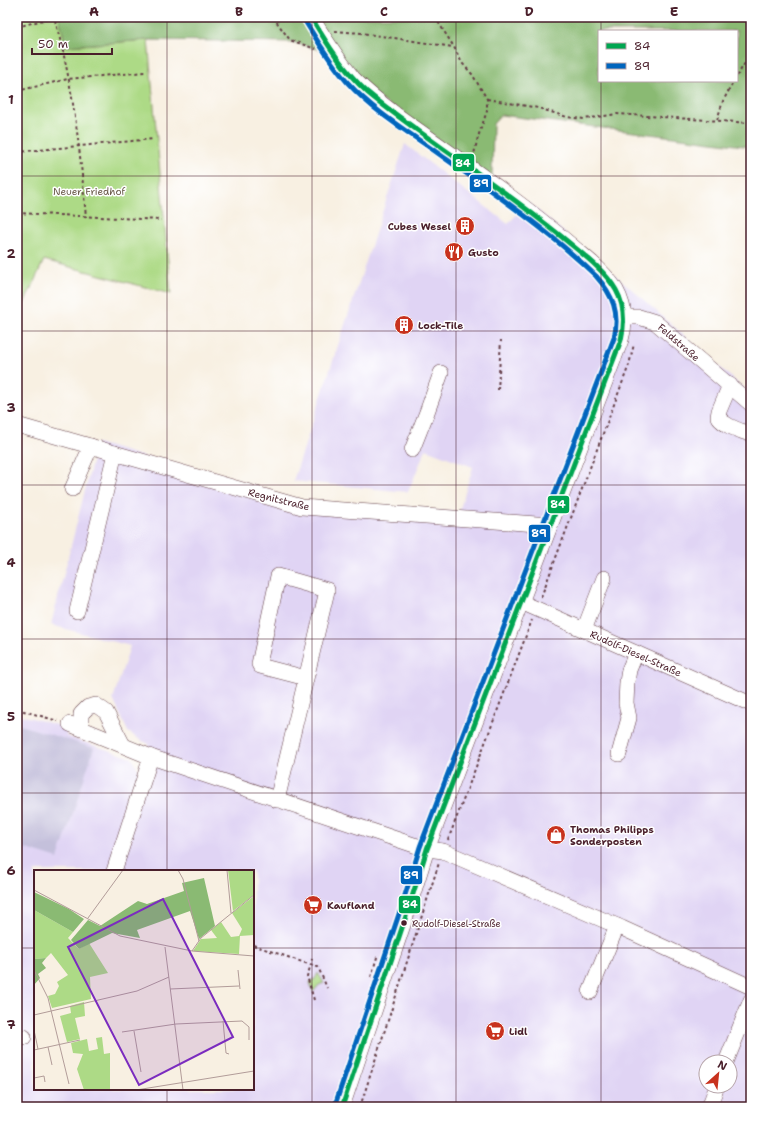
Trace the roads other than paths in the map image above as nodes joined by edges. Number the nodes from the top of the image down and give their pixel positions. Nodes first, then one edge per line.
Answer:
1 (310, 17) edge
2 (625, 317) junction
3 (441, 373) dead end
4 (730, 386) junction
5 (751, 404) edge
6 (17, 425) edge
7 (751, 430) edge
8 (91, 446) junction
9 (412, 450) dead end
10 (115, 453) junction
11 (72, 489) dead end
12 (550, 525) junction
13 (604, 578) dead end
14 (521, 602) junction
15 (77, 611) dead end
16 (584, 630) junction
17 (636, 653) junction
18 (306, 678) junction
19 (751, 704) edge
20 (123, 745) junction
21 (619, 754) dead end
22 (151, 757) junction
23 (277, 800) junction
24 (427, 849) junction
25 (114, 870) edge
26 (617, 926) junction
27 (751, 987) edge
28 (590, 992) dead end
29 (751, 1000) edge
30 (729, 1054) edge
31 (714, 1094) edge
32 (342, 1107) edge
33 (708, 1107) edge

1 - 2 street
2 - 4 street, Feldstraße
2 - 12 street
3 - 9 street
4 - 5 street, Feldstraße
4 - 7 street
6 - 8 street, Regnitstraße
8 - 10 street, Regnitstraße
8 - 11 street
10 - 12 street, Regnitstraße
10 - 15 street
12 - 14 street
13 - 16 street
14 - 16 street, Rudolf-Diesel-Straße
14 - 24 street
16 - 17 street, Rudolf-Diesel-Straße
17 - 19 street, Rudolf-Diesel-Straße
17 - 21 street
18 - 18 street
18 - 23 street
20 - 20 street
20 - 22 street
22 - 23 street
22 - 25 street
23 - 24 street
24 - 26 street
24 - 32 street
26 - 27 street
26 - 28 street
29 - 30 street
31 - 33 street

